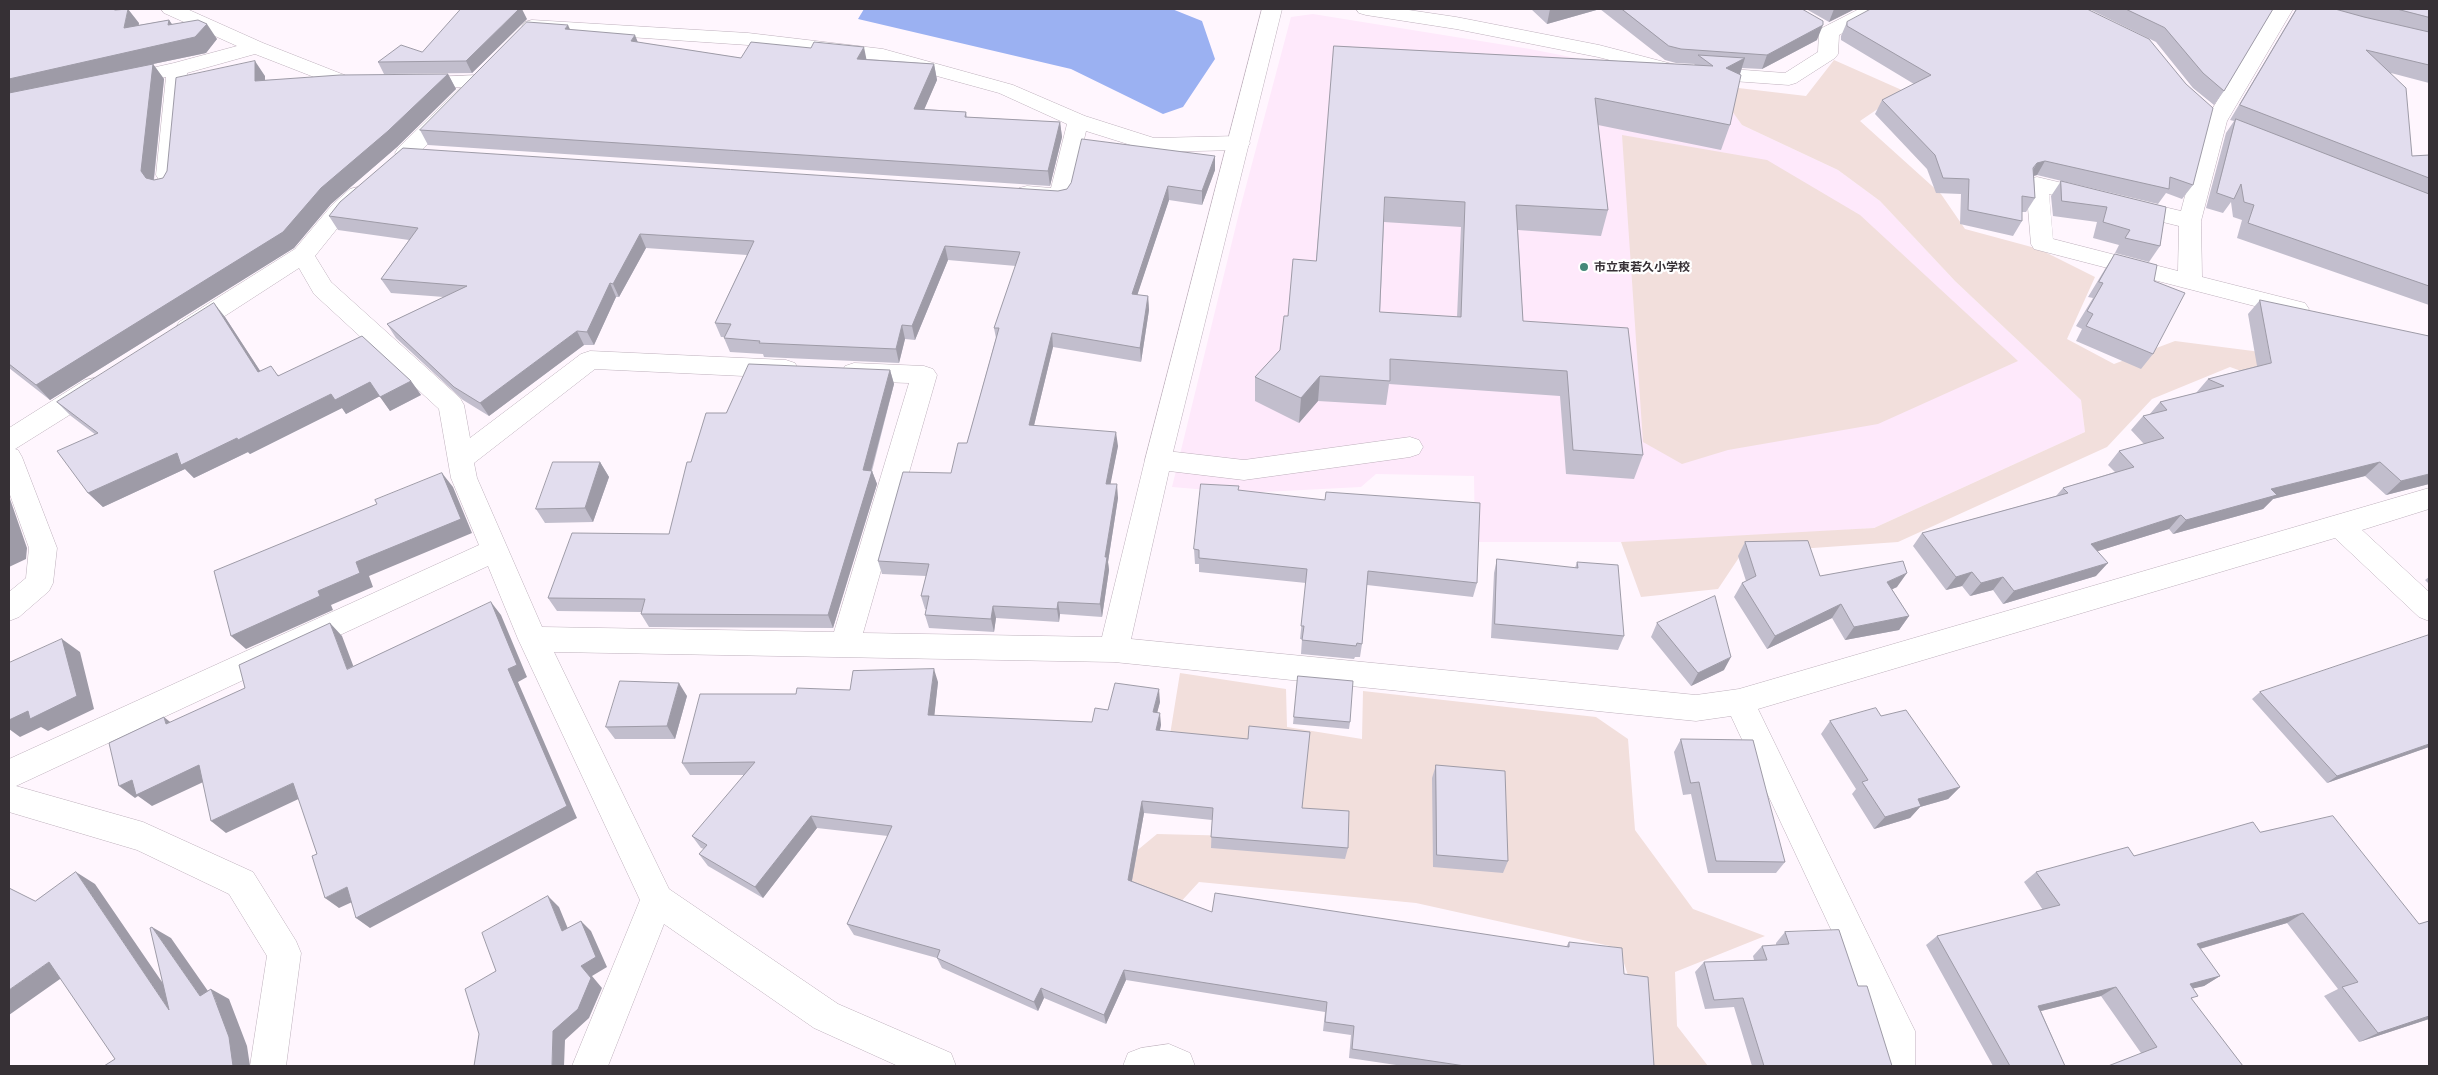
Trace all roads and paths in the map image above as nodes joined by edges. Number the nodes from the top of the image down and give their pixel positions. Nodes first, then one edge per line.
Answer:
1 (171, 9) edge
2 (1272, 9) edge
3 (1366, 9) edge
4 (1872, 9) edge
5 (2283, 9) edge
6 (519, 40) edge
7 (256, 47) junction
8 (177, 69) junction
9 (102, 84) edge
10 (1078, 121) junction
11 (1239, 143) junction
12 (436, 155) edge
13 (392, 165) junction
14 (166, 186) edge
15 (1000, 192) edge
16 (2190, 222) junction
17 (303, 255) junction
18 (2190, 282) junction
19 (2313, 313) edge
20 (169, 340) edge
21 (110, 377) edge
22 (9, 441) edge
23 (1410, 447) dead end
24 (9, 457) edge
25 (461, 459) junction
26 (1158, 460) junction
27 (2429, 499) edge
28 (2339, 525) junction
29 (496, 550) junction
30 (9, 609) edge
31 (2429, 610) edge
32 (533, 639) junction
33 (845, 645) junction
34 (1114, 650) junction
35 (1739, 702) junction
36 (9, 774) edge
37 (9, 798) edge
38 (657, 900) junction
39 (268, 1066) edge
40 (590, 1066) edge
41 (938, 1066) edge
42 (1141, 1066) edge
43 (1177, 1066) edge
44 (1897, 1066) edge

1 - 7 street
2 - 11 street
3 - 4 street
5 - 16 street
6 - 10 street
7 - 8 street
7 - 13 street
8 - 9 street
8 - 14 street
10 - 11 street
10 - 15 street
11 - 26 street
12 - 13 street
13 - 17 street
16 - 18 street
16 - 18 street
17 - 20 street
17 - 25 street
18 - 19 street
21 - 22 street
23 - 26 street
24 - 30 street
25 - 29 street
25 - 33 street
26 - 34 street
27 - 28 street
28 - 31 street
28 - 35 street
29 - 32 street
29 - 36 street
32 - 33 street
32 - 38 street
33 - 34 street
34 - 35 street
35 - 44 street
37 - 39 street
38 - 40 street
38 - 41 street
42 - 43 street

